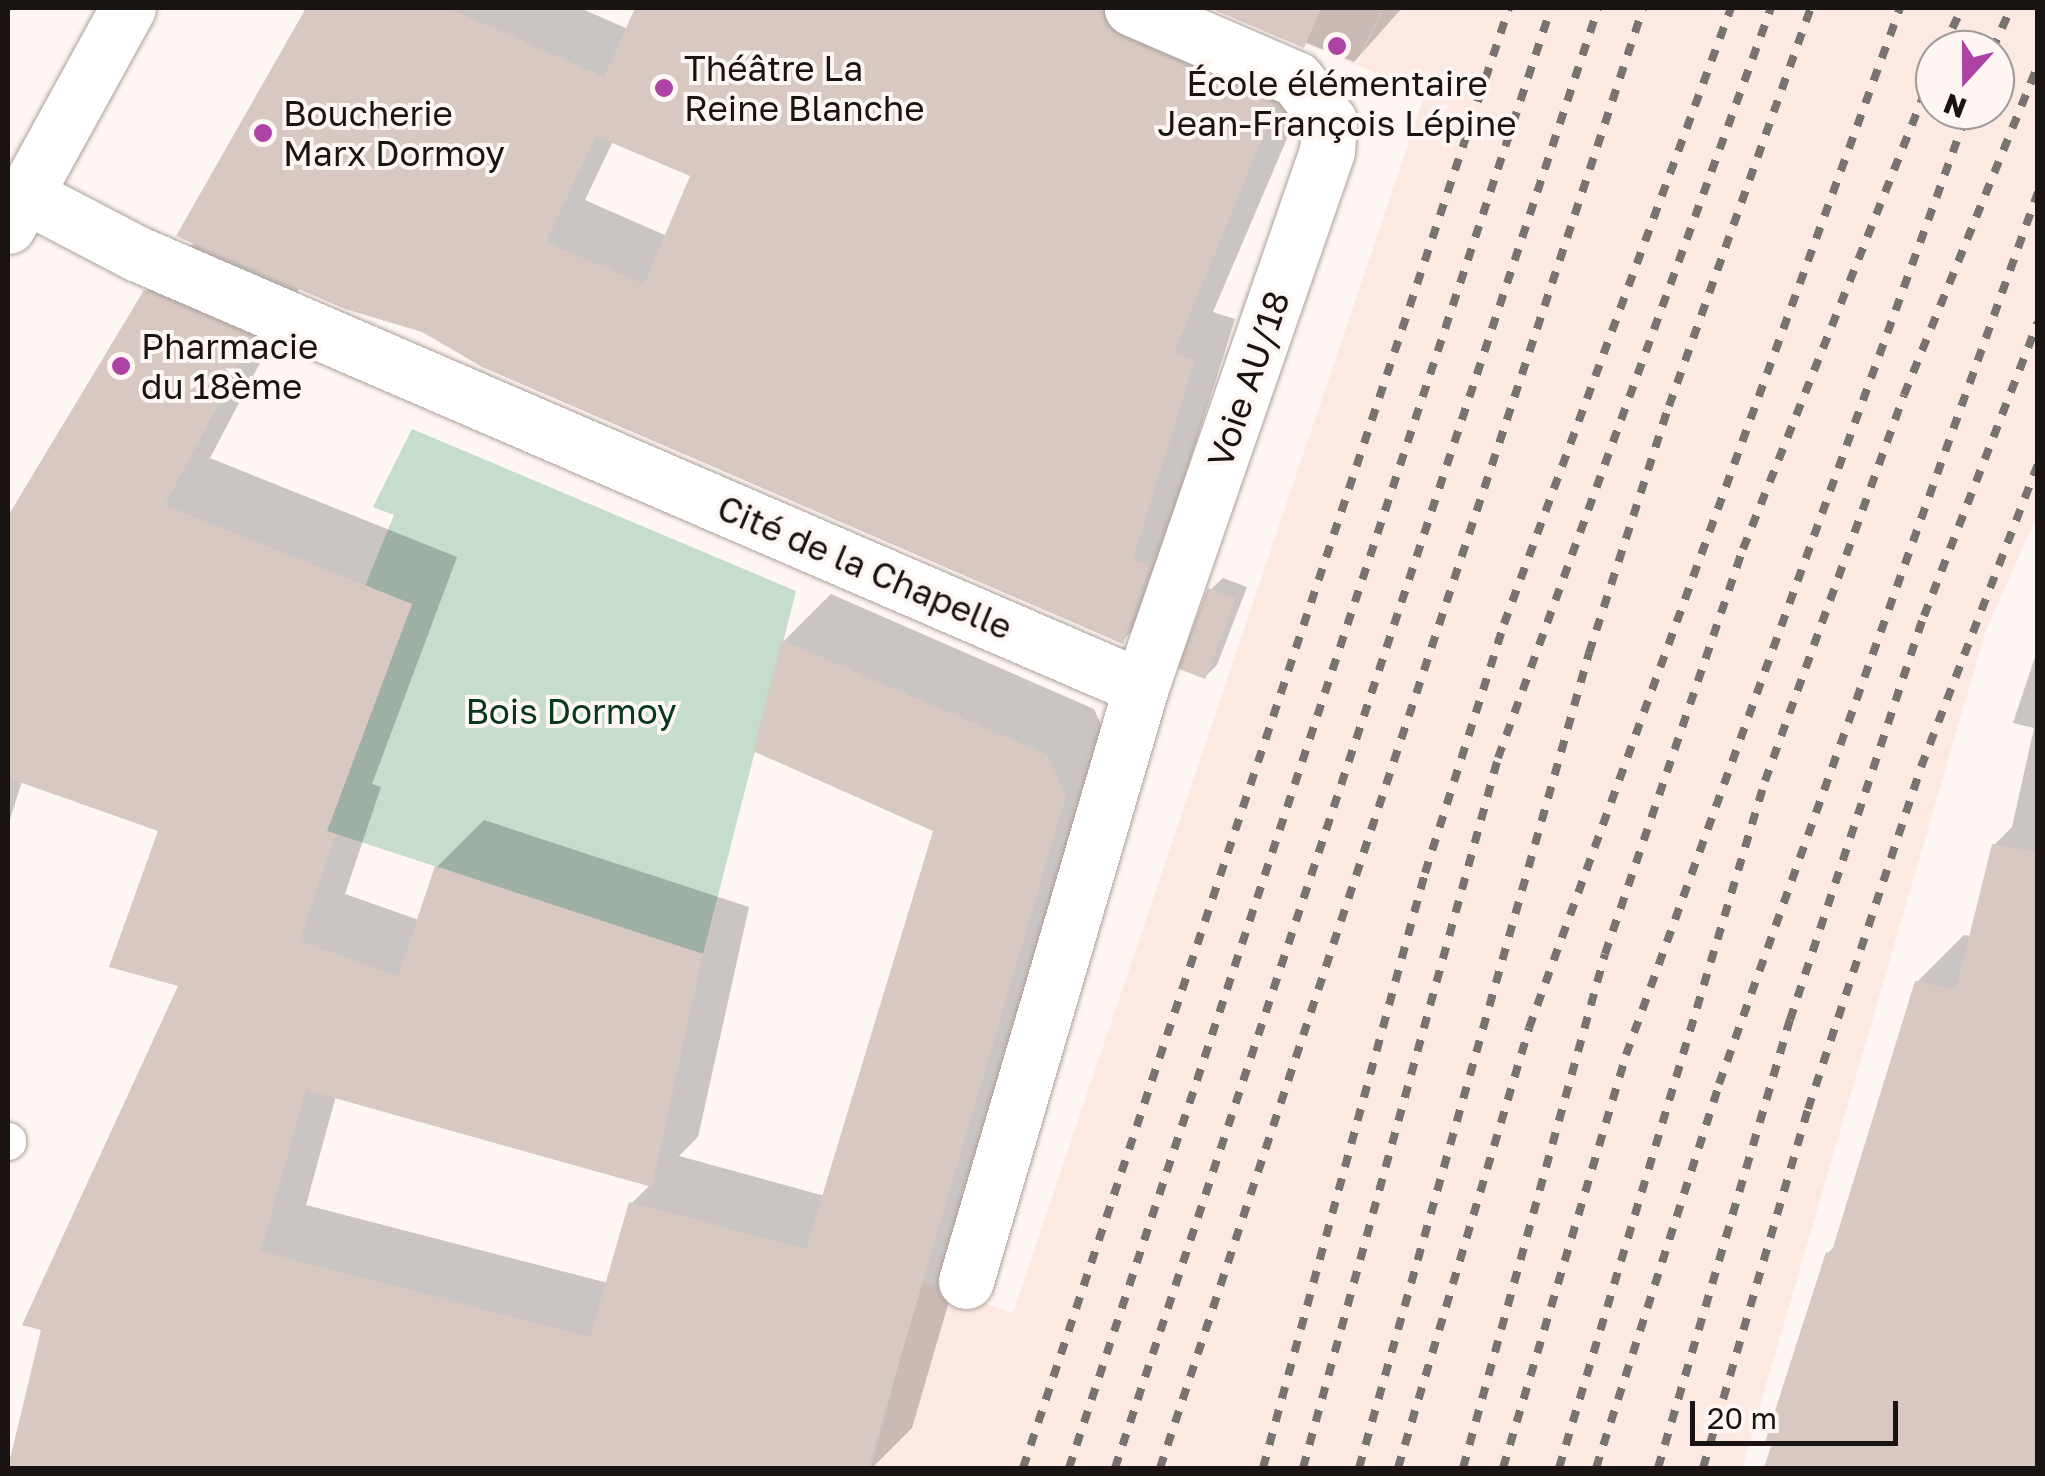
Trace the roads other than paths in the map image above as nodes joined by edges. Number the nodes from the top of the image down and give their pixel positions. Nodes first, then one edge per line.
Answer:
1 (128, 8) edge
2 (1132, 8) edge
3 (16, 210) edge
4 (1140, 687) junction
5 (966, 1281) dead end

1 - 3 street
2 - 4 street, Voie AU/18
3 - 4 street, Cité de la Chapelle
4 - 5 street

